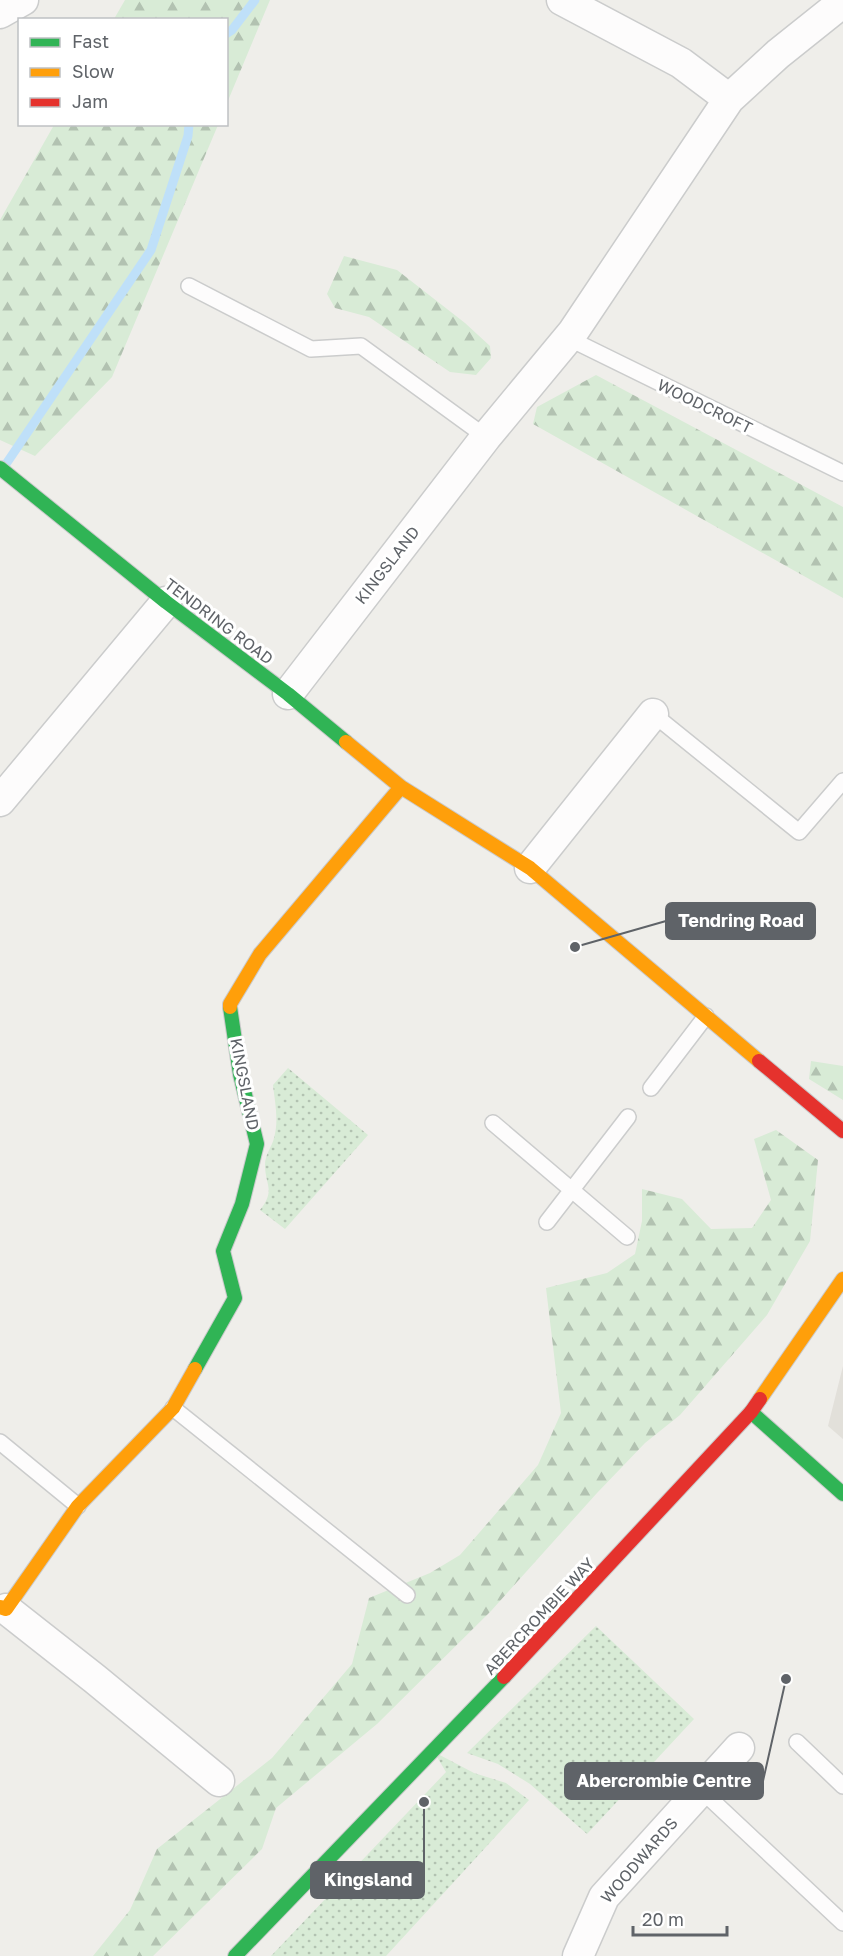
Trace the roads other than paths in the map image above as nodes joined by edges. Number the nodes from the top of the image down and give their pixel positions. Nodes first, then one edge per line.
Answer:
1 (23, 0) edge
2 (562, 0) edge
3 (843, 2) edge
4 (0, 13) edge
5 (729, 99) junction
6 (189, 286) dead end
7 (568, 338) junction
8 (486, 436) junction
9 (0, 468) edge
10 (843, 473) edge
11 (166, 602) junction
12 (288, 694) junction
13 (654, 714) joint
14 (843, 781) edge
15 (401, 787) junction
16 (0, 801) edge
17 (530, 868) junction
18 (706, 1016) junction
19 (651, 1088) dead end
20 (628, 1117) dead end
21 (494, 1123) dead end
22 (843, 1131) edge
23 (572, 1190) junction
24 (547, 1222) dead end
25 (627, 1237) dead end
26 (843, 1279) edge
27 (173, 1408) junction
28 (751, 1412) junction
29 (0, 1442) edge
30 (843, 1494) edge
31 (78, 1506) junction
32 (407, 1595) dead end
33 (3, 1608) edge
34 (796, 1742) dead end
35 (740, 1748) dead end
36 (219, 1781) dead end
37 (843, 1786) edge
38 (701, 1790) junction
39 (843, 1923) edge
40 (235, 1956) edge
41 (578, 1956) edge

1 - 4 street
2 - 5 street
3 - 5 street
5 - 7 street
6 - 8 lane
7 - 8 street
7 - 10 lane, WOODCROFT
8 - 12 street, KINGSLAND
9 - 11 street, TENDRING ROAD
11 - 12 street, TENDRING ROAD
11 - 16 street
12 - 15 street, TENDRING ROAD
13 - 14 lane
13 - 17 street
15 - 17 street, TENDRING ROAD
15 - 27 street, KINGSLAND
17 - 18 street, TENDRING ROAD
18 - 19 lane
18 - 22 street, TENDRING ROAD
20 - 23 lane
21 - 23 lane
23 - 24 lane
23 - 25 lane
26 - 28 street, ABERCROMBIE WAY
27 - 31 street, KINGSLAND
27 - 32 lane
28 - 30 street
28 - 40 street, ABERCROMBIE WAY
29 - 31 lane
31 - 33 street, KINGSLAND
33 - 36 street, KINGSLAND
34 - 37 lane
35 - 38 street, WOODWARDS
38 - 39 lane
38 - 41 street, WOODWARDS

